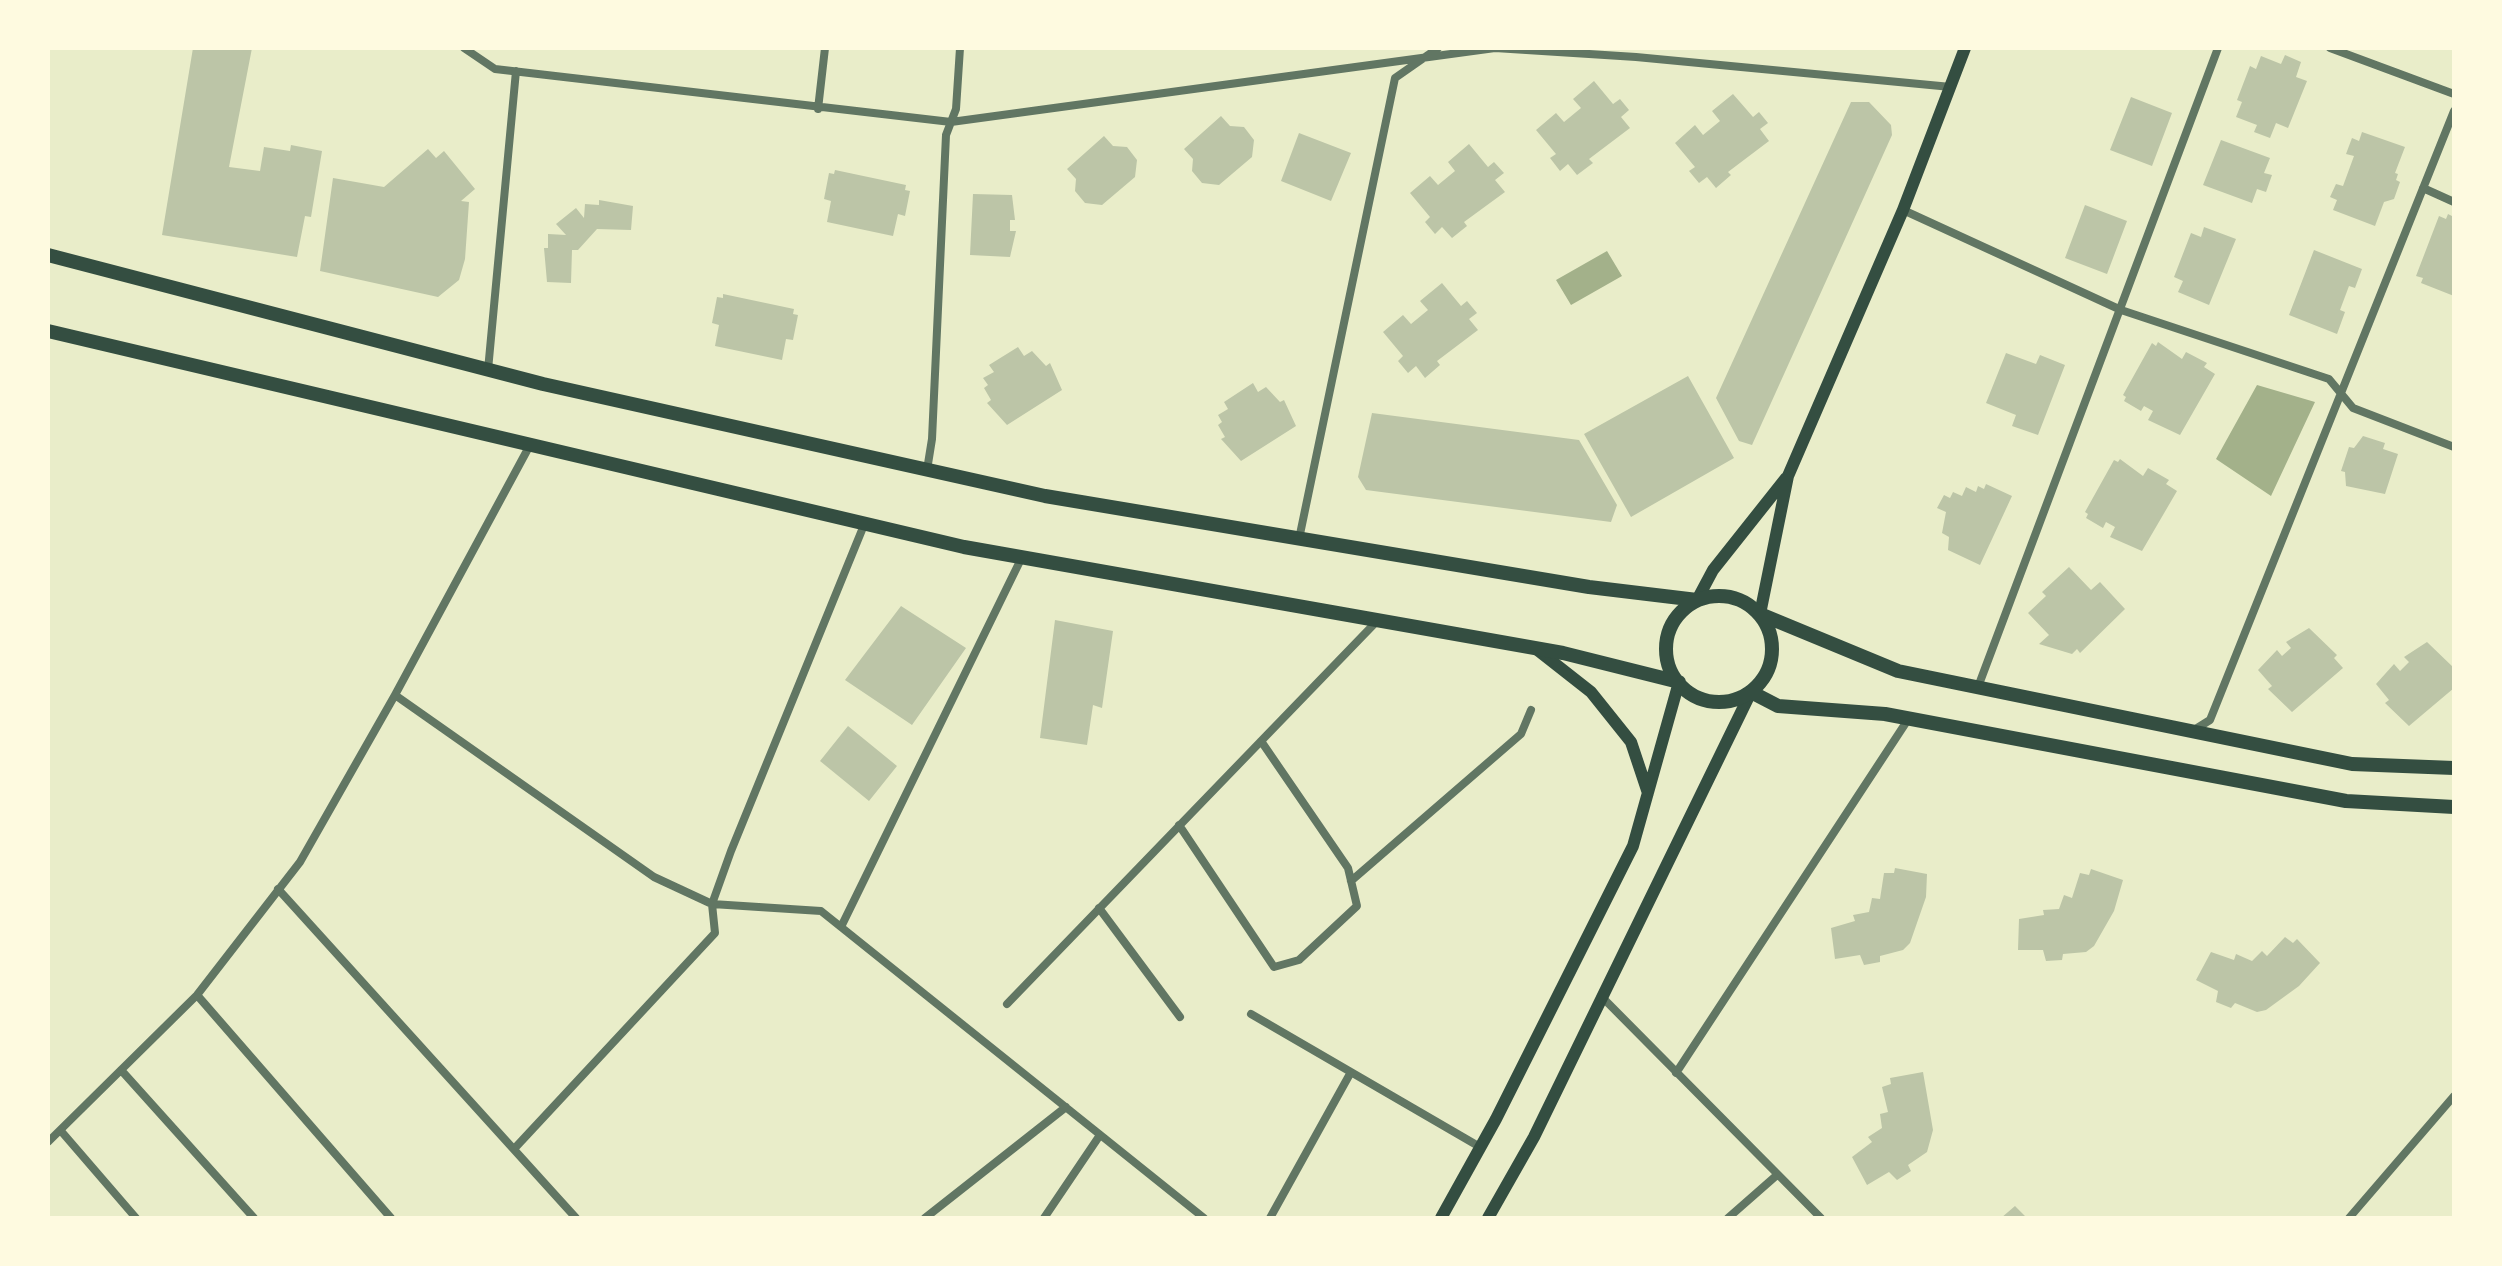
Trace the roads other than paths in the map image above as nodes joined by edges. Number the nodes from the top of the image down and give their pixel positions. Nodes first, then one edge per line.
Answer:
1 (464, 48) edge
2 (825, 48) edge
3 (960, 48) edge
4 (1438, 48) edge
5 (1965, 48) edge
6 (2218, 48) edge
7 (2330, 48) edge
8 (1426, 56) junction
9 (516, 71) junction
10 (1952, 87) junction
11 (2454, 94) edge
12 (818, 109) junction
13 (2454, 111) edge
14 (951, 122) junction
15 (2423, 188) junction
16 (2454, 202) edge
17 (1903, 210) junction
18 (48, 255) edge
19 (2121, 310) junction
20 (48, 331) edge
21 (488, 370) junction
22 (2340, 393) junction
23 (530, 445) junction
24 (2454, 447) edge
25 (927, 470) junction
26 (1788, 476) junction
27 (864, 525) junction
28 (1299, 539) junction
29 (1022, 557) junction
30 (1697, 600) junction
31 (1760, 614) junction
32 (1380, 619) junction
33 (1535, 648) junction
34 (1679, 682) junction
35 (1978, 687) junction
36 (1751, 692) junction
37 (395, 695) junction
38 (1531, 710) dead end
39 (1909, 718) junction
40 (2191, 731) junction
41 (1261, 741) junction
42 (2454, 768) edge
43 (1648, 793) junction
44 (2454, 807) edge
45 (1179, 825) junction
46 (1351, 881) junction
47 (278, 889) junction
48 (712, 904) junction
49 (1099, 908) junction
50 (841, 927) junction
51 (197, 995) junction
52 (1601, 996) junction
53 (1007, 1004) dead end
54 (1251, 1014) dead end
55 (1180, 1017) dead end
56 (121, 1070) junction
57 (1351, 1072) junction
58 (1676, 1073) junction
59 (2454, 1096) edge
60 (1066, 1107) junction
61 (61, 1131) junction
62 (1100, 1135) junction
63 (48, 1142) edge
64 (1480, 1147) junction
65 (514, 1149) junction
66 (1777, 1175) junction
67 (136, 1218) edge
68 (254, 1218) edge
69 (391, 1218) edge
70 (576, 1218) edge
71 (925, 1218) edge
72 (1044, 1218) edge
73 (1204, 1218) edge
74 (1270, 1218) edge
75 (1441, 1218) edge
76 (1488, 1218) edge
77 (1728, 1218) edge
78 (1821, 1218) edge
79 (2349, 1218) edge

1 - 9 street
2 - 12 street
3 - 14 street
4 - 8 street
5 - 10 main road
6 - 19 street
7 - 11 street
8 - 10 street
8 - 14 street
8 - 28 street
9 - 12 street
9 - 21 street
10 - 17 main road
12 - 14 street
13 - 15 street
14 - 25 street
15 - 16 street
15 - 22 street
17 - 19 street
17 - 26 main road
18 - 21 main road
19 - 22 street
19 - 35 street
20 - 23 main road
21 - 25 main road
22 - 24 street
22 - 40 street
23 - 27 main road
23 - 37 street
25 - 28 main road
26 - 30 main road
26 - 31 main road
27 - 29 main road
27 - 48 street
28 - 30 main road
29 - 32 main road
29 - 50 street
30 - 31 main road
30 - 34 main road
31 - 35 main road
31 - 36 main road
32 - 33 main road
32 - 41 street
33 - 34 main road
33 - 43 main road
34 - 36 main road
34 - 43 main road
35 - 40 main road
36 - 39 main road
36 - 52 main road
37 - 47 street
37 - 48 street
38 - 46 street
39 - 44 main road
39 - 58 street
40 - 42 main road
41 - 45 street
41 - 46 street
43 - 64 main road
45 - 46 street
45 - 49 street
47 - 51 street
47 - 65 street
48 - 50 street
48 - 65 street
49 - 53 street
49 - 55 street
50 - 60 street
51 - 56 street
51 - 69 street
52 - 58 street
52 - 76 main road
54 - 57 street
56 - 61 street
56 - 68 street
57 - 64 street
57 - 74 street
58 - 66 street
59 - 79 street
60 - 62 street
60 - 71 street
61 - 63 street
61 - 67 street
62 - 72 street
62 - 73 street
64 - 75 main road
65 - 70 street
66 - 77 street
66 - 78 street

